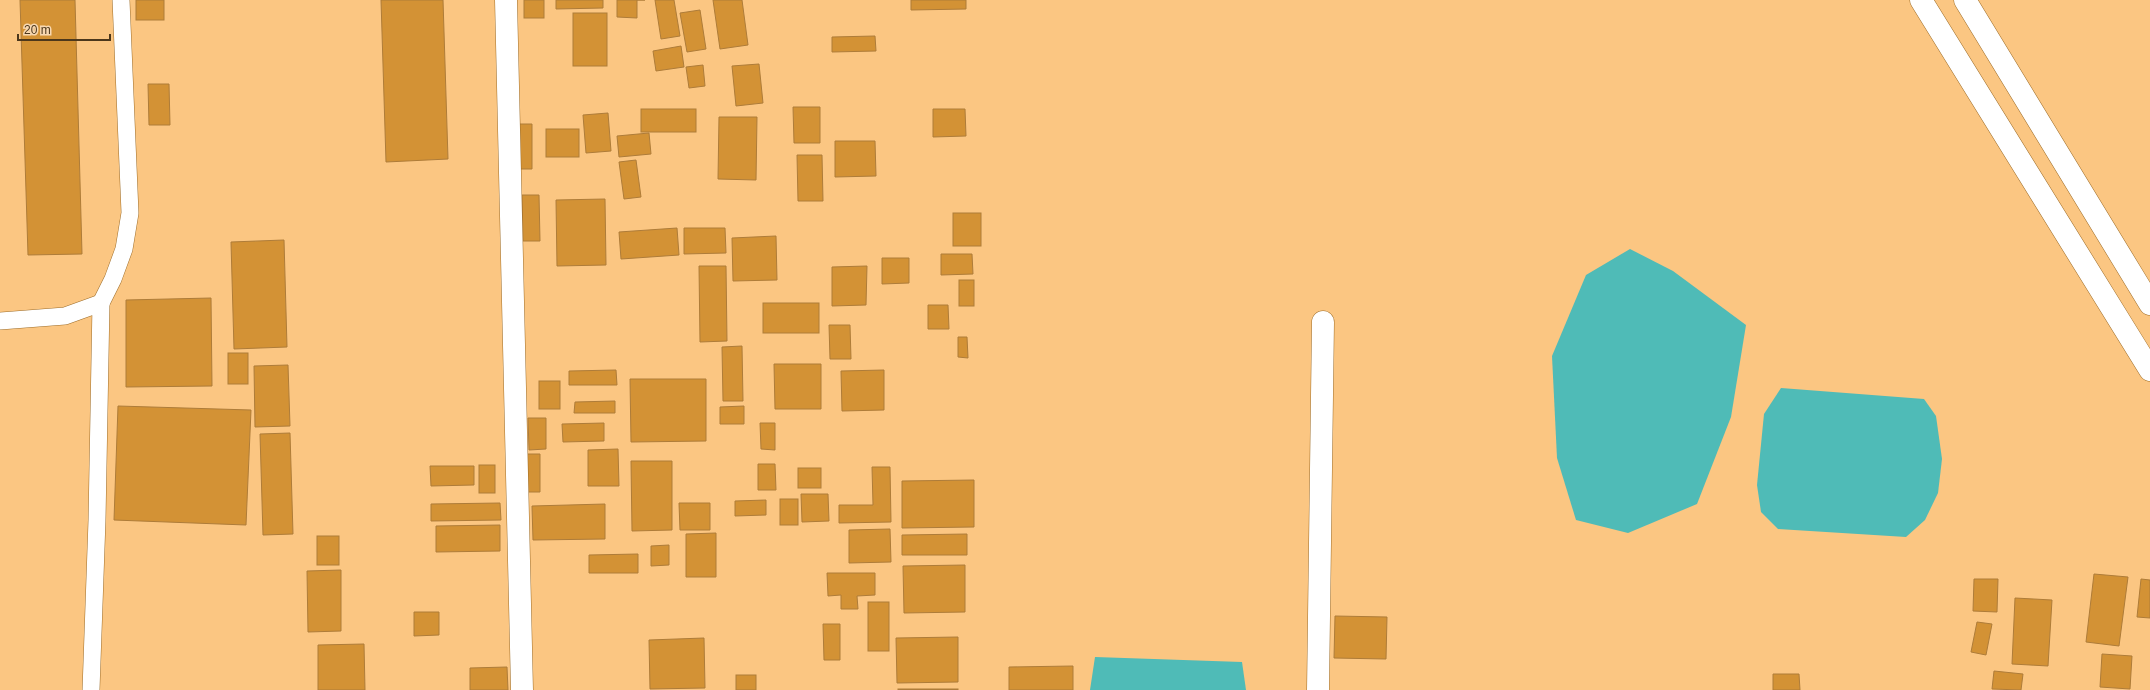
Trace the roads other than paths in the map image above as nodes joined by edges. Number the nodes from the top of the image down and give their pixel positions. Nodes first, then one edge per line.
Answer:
1 (121, 0) edge
2 (506, 0) edge
3 (1921, 0) edge
4 (1965, 0) edge
5 (101, 303) junction
6 (2150, 304) edge
7 (0, 321) edge
8 (1323, 322) dead end
9 (2150, 370) edge
10 (91, 690) edge
11 (522, 690) edge
12 (1318, 690) edge

1 - 5 lane
2 - 11 street
3 - 9 street
4 - 6 street
5 - 7 lane
5 - 10 lane
8 - 12 street

